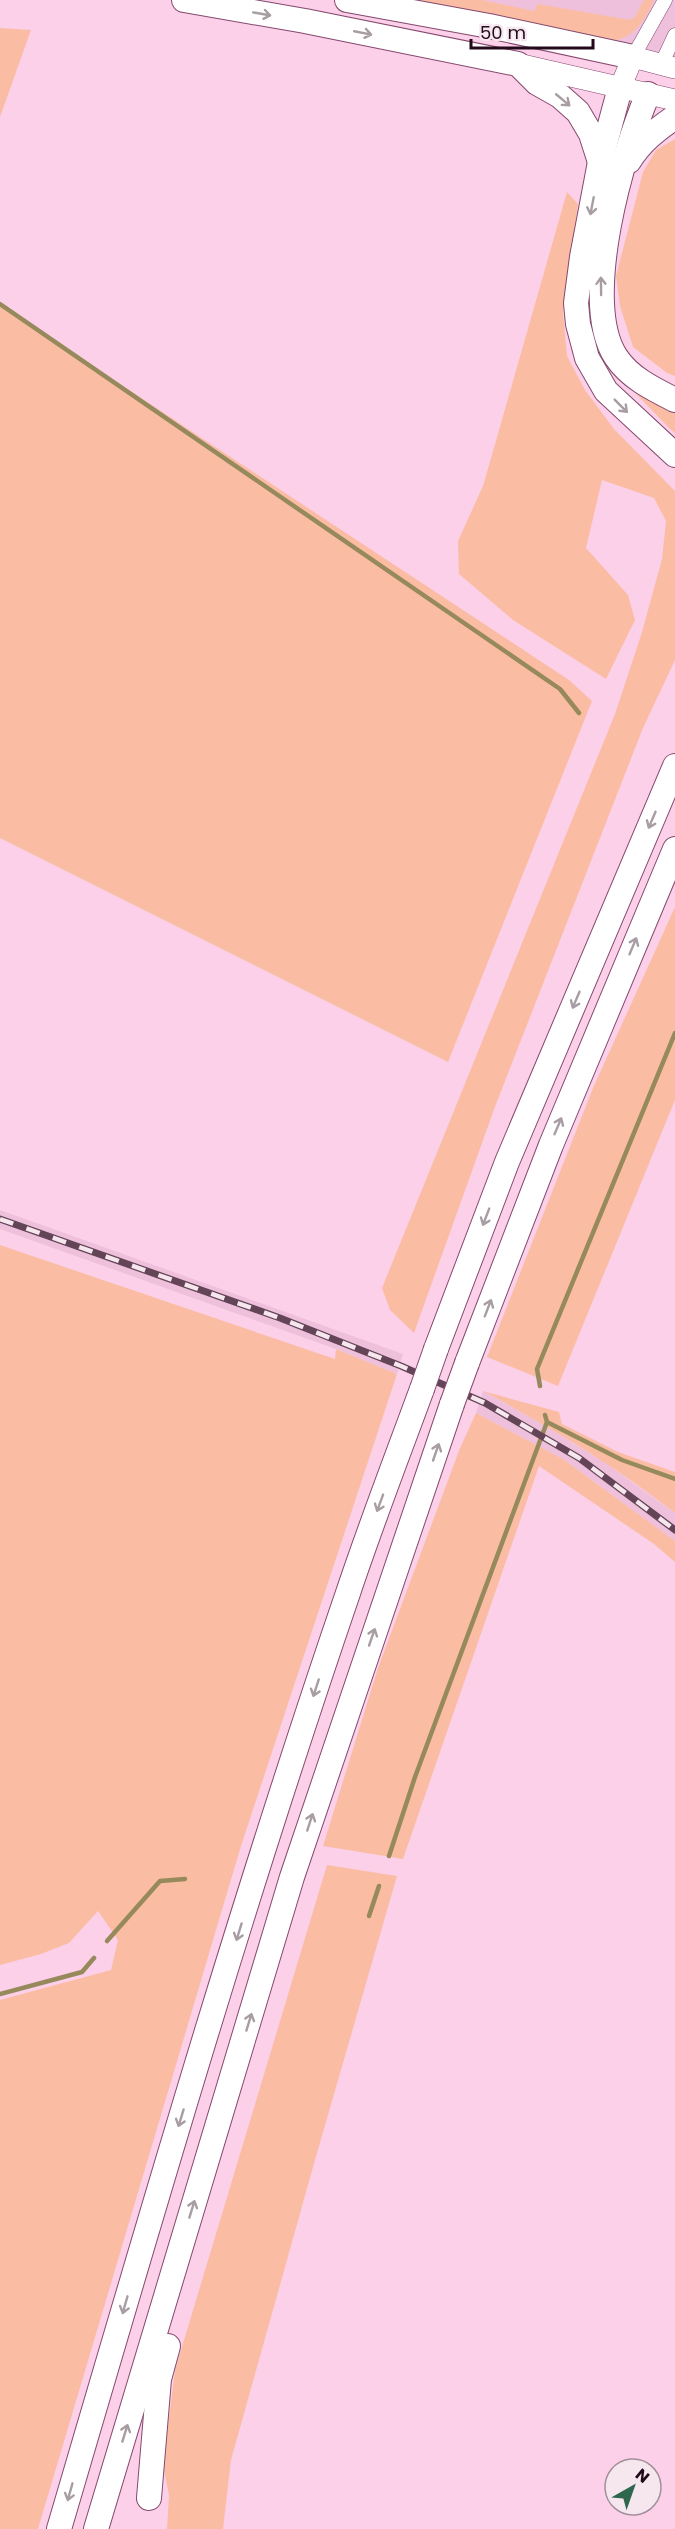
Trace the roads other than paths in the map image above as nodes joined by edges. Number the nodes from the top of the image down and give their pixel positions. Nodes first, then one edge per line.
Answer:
1 (184, 0) edge
2 (347, 0) edge
3 (665, 0) edge
4 (675, 35) edge
5 (633, 57) junction
6 (518, 64) junction
7 (668, 67) edge
8 (620, 88) junction
9 (648, 94) junction
10 (675, 100) edge
11 (675, 117) edge
12 (600, 162) junction
13 (622, 171) junction
14 (675, 399) edge
15 (675, 455) edge
16 (675, 766) edge
17 (675, 849) edge
18 (176, 2265) junction
19 (149, 2498) dead end
20 (59, 2529) edge
21 (96, 2529) edge

1 -> 6 highway
2 - 5 highway
3 - 5 street
4 - 7 street
5 - 7 main road
5 - 8 main road
6 - 8 main road
6 -> 12 highway
7 - 9 main road
8 - 9 main road
8 - 12 highway
9 - 10 main road
9 - 13 highway
11 - 13 highway
12 -> 15 highway
14 -> 13 highway
16 -> 20 highway, bridge
18 -> 17 highway, bridge
18 - 19 highway
21 -> 18 highway

